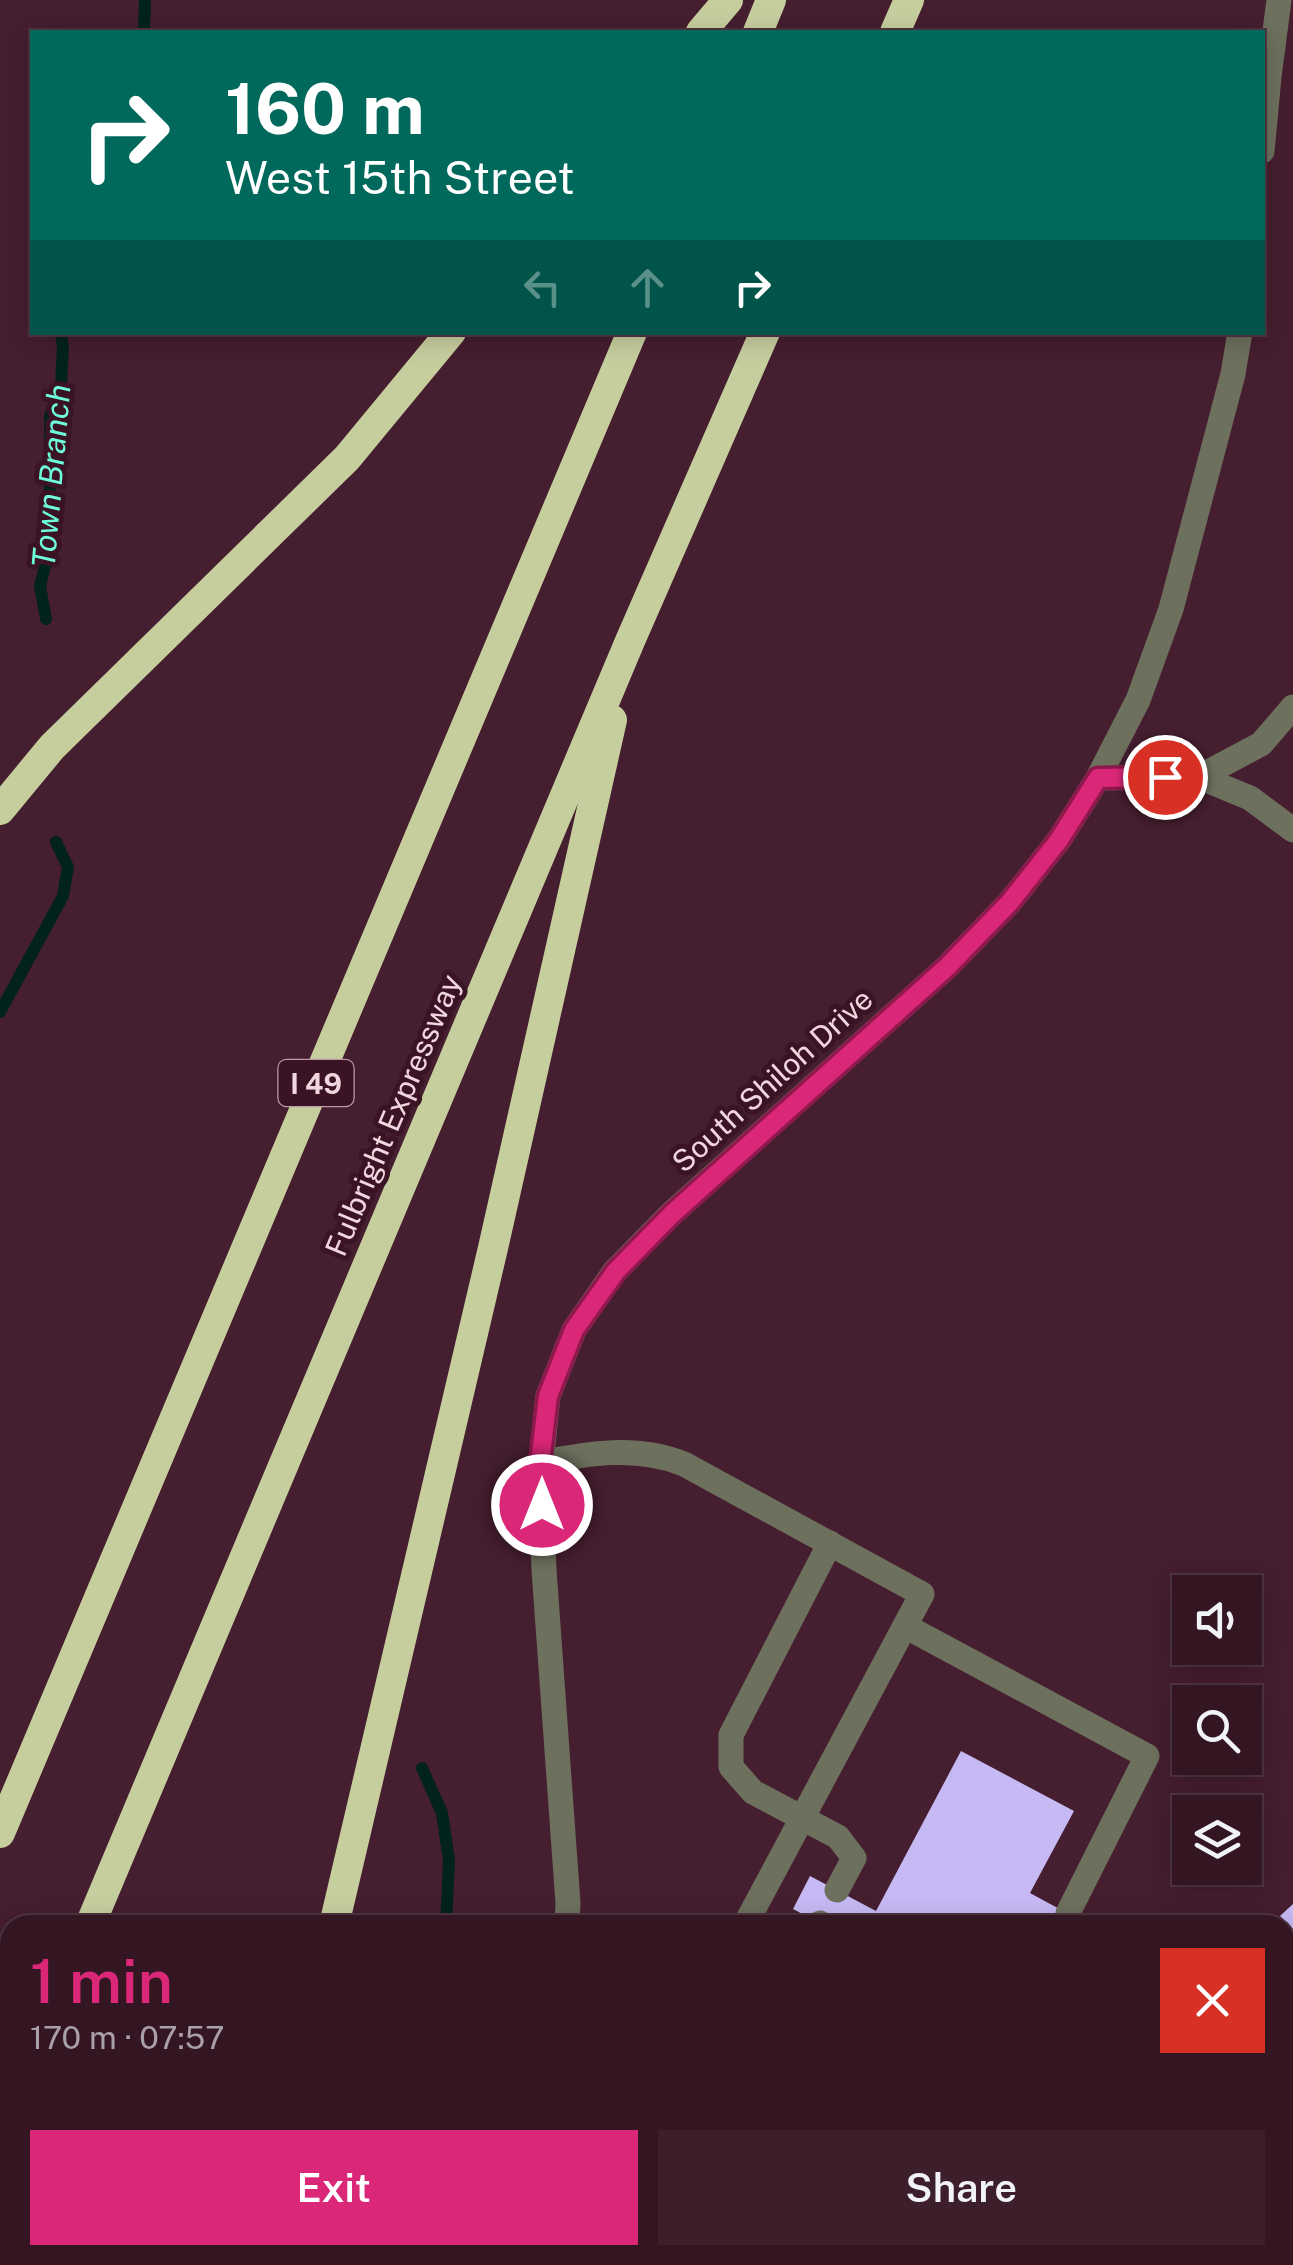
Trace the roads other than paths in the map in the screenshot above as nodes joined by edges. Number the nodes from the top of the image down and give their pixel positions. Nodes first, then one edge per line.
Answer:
1 (728, 0) edge
2 (771, 0) edge
3 (909, 0) edge
4 (1280, 0) edge
5 (703, 30) edge
6 (759, 30) edge
7 (896, 30) edge
8 (1265, 119) edge
9 (450, 335) edge
10 (631, 335) edge
11 (763, 335) edge
12 (1239, 335) edge
13 (630, 641) junction
14 (1293, 707) edge
15 (1198, 777) junction
16 (1098, 778) junction
17 (0, 810) edge
18 (1293, 830) edge
19 (540, 1463) junction
20 (830, 1543) junction
21 (905, 1626) junction
22 (803, 1817) junction
23 (0, 1833) edge
24 (837, 1890) dead end
25 (1068, 1913) dead end
26 (94, 1915) edge
27 (336, 1915) edge
28 (567, 1915) edge
29 (751, 1915) edge

1 - 5 highway
2 - 6 highway
3 - 7 highway
4 - 8 street
9 - 17 highway
10 - 23 highway, I 49
11 - 13 highway, Fulbright Expressway
12 - 16 street, South Shiloh Drive
13 - 26 highway, Fulbright Expressway
13 - 27 highway
14 - 15 street
15 - 16 street
15 - 18 street
16 - 19 street, South Shiloh Drive
19 - 20 street
19 - 28 street, South Shiloh Drive
20 - 21 street
20 - 22 street
21 - 22 street
21 - 25 street
22 - 24 street
22 - 29 street

